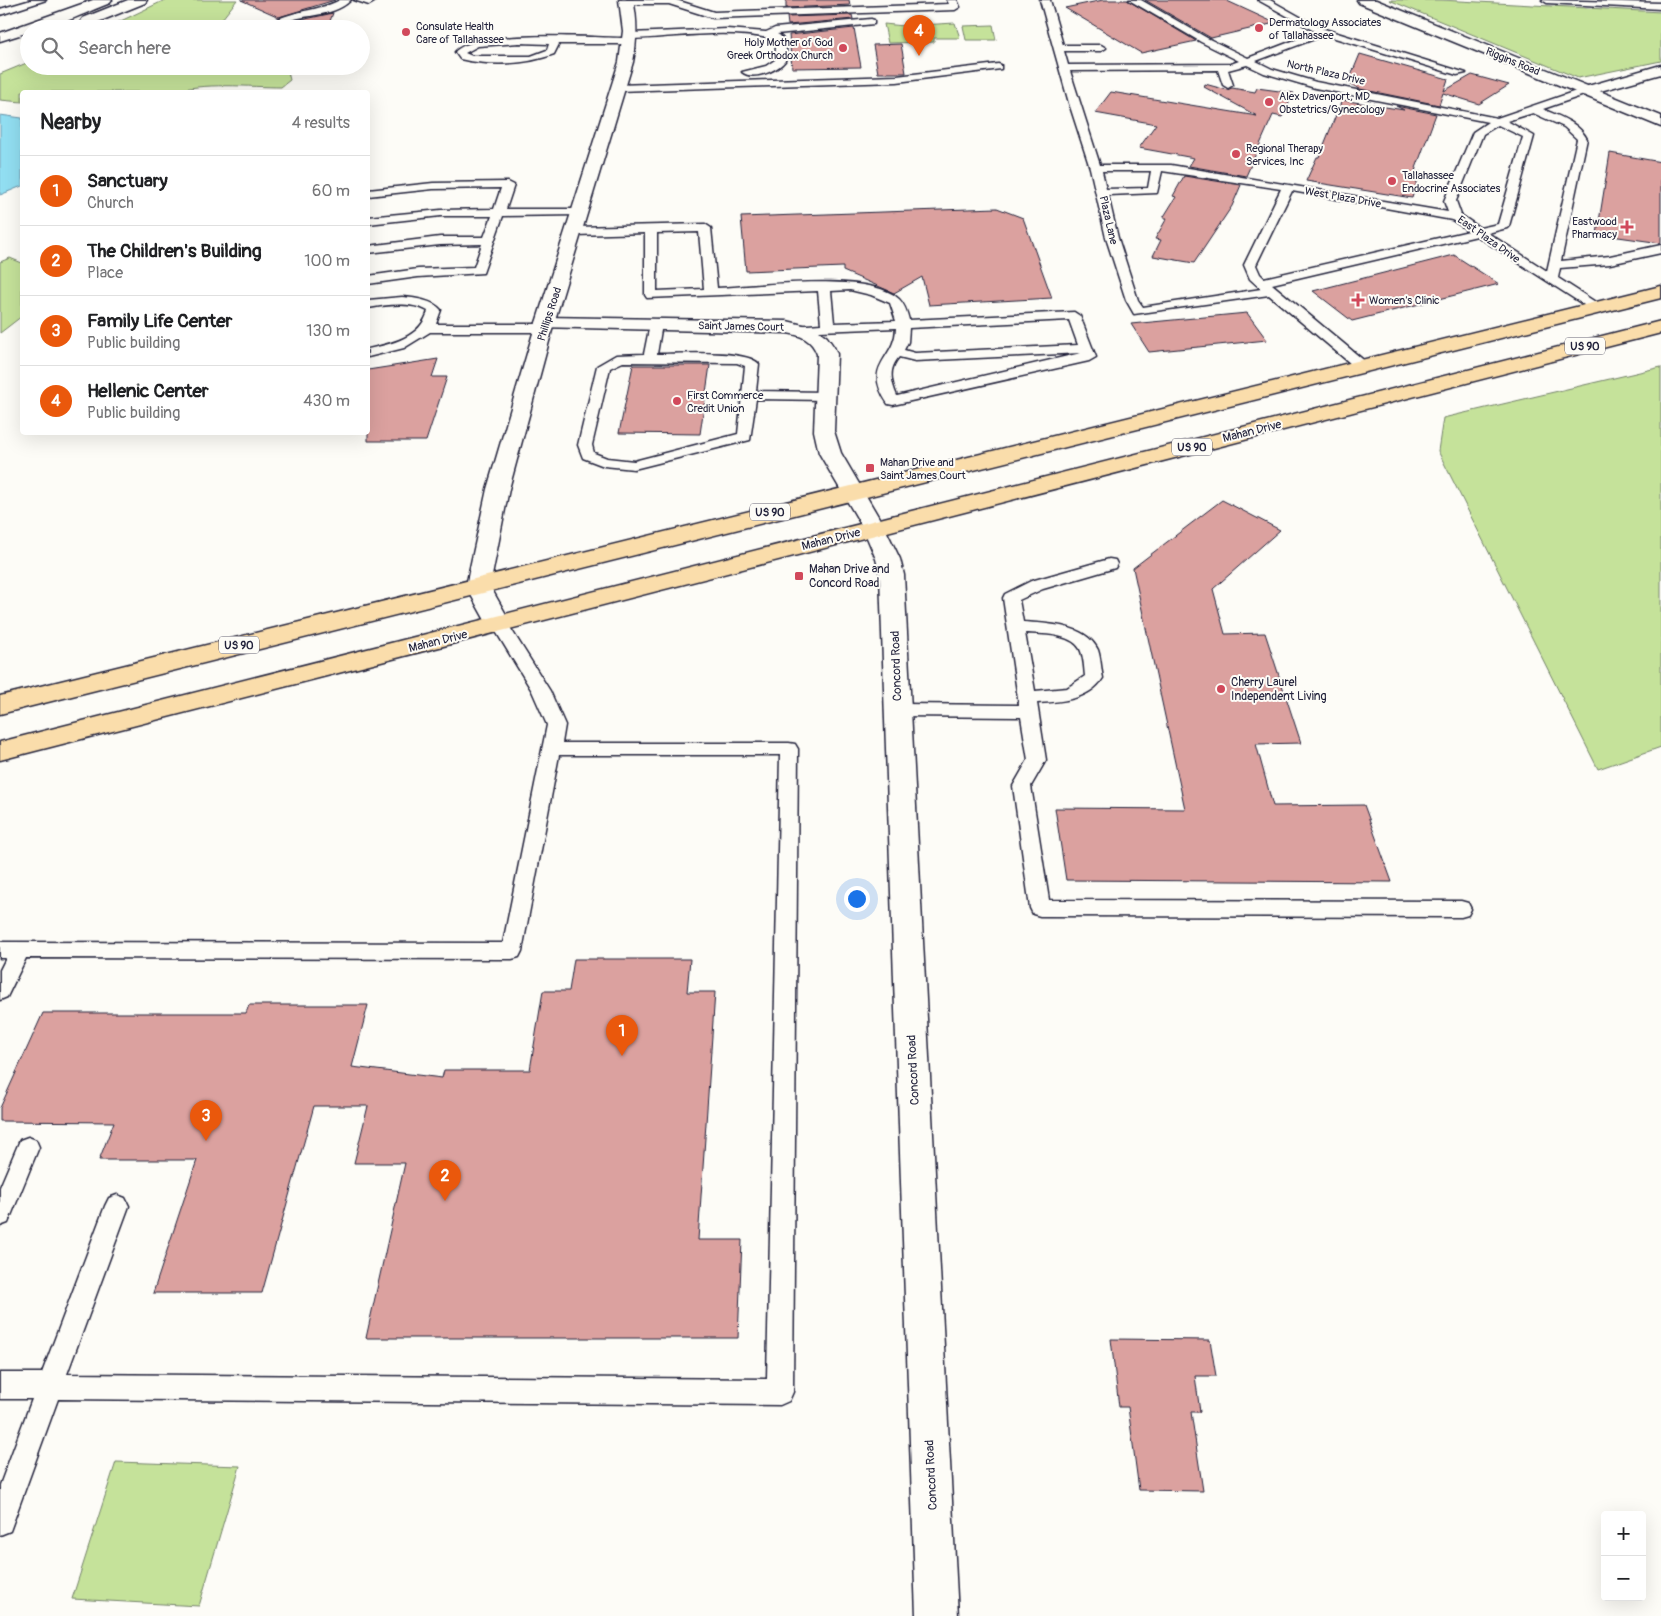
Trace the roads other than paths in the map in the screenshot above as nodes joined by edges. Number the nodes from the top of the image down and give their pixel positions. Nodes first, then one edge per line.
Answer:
1 (41, 0) edge
2 (105, 0) edge
3 (140, 0) edge
4 (346, 0) edge
5 (626, 0) edge
6 (952, 0) edge
7 (1045, 0) edge
8 (1134, 0) edge
9 (1263, 0) edge
10 (1364, 0) edge
11 (1547, 0) edge
12 (0, 5) edge
13 (26, 5) junction
14 (1661, 6) edge
15 (0, 12) edge
16 (932, 18) dead end
17 (914, 19) dead end
18 (53, 20) edge
19 (90, 20) edge
20 (285, 20) edge
21 (878, 21) dead end
22 (20, 31) edge
23 (1326, 32) junction
24 (769, 34) junction
25 (0, 37) edge
26 (630, 38) junction
27 (555, 41) junction
28 (20, 44) edge
29 (1059, 48) junction
30 (1101, 48) dead end
31 (0, 50) edge
32 (1249, 62) junction
33 (998, 66) dead end
34 (1222, 67) junction
35 (1064, 68) junction
36 (1661, 69) edge
37 (740, 72) dead end
38 (1461, 73) dead end
39 (671, 75) dead end
40 (620, 83) junction
41 (1228, 85) dead end
42 (1586, 91) junction
43 (1534, 110) junction
44 (1498, 121) junction
45 (1661, 122) edge
46 (1096, 168) junction
47 (1157, 168) junction
48 (1288, 187) junction
49 (1102, 192) junction
50 (370, 193) edge
51 (499, 212) junction
52 (580, 212) junction
53 (1456, 217) junction
54 (370, 220) edge
55 (651, 229) junction
56 (575, 231) junction
57 (1478, 234) junction
58 (490, 240) junction
59 (370, 249) edge
60 (1661, 249) edge
61 (1555, 265) junction
62 (370, 280) edge
63 (1551, 280) junction
64 (824, 287) junction
65 (1266, 287) junction
66 (711, 292) junction
67 (1661, 292) edge
68 (370, 304) edge
69 (1595, 308) junction
70 (431, 323) junction
71 (545, 323) junction
72 (656, 324) junction
73 (902, 324) junction
74 (1661, 327) edge
75 (828, 328) junction
76 (799, 329) junction
77 (1629, 335) junction
78 (1086, 349) junction
79 (370, 352) edge
80 (895, 352) junction
81 (650, 358) junction
82 (1362, 366) junction
83 (1270, 389) junction
84 (749, 395) junction
85 (826, 396) junction
86 (1304, 418) junction
87 (854, 491) junction
88 (874, 528) junction
89 (1110, 564) dead end
90 (478, 586) junction
91 (500, 625) junction
92 (1016, 627) junction
93 (1028, 704) junction
94 (0, 705) edge
95 (898, 710) junction
96 (551, 749) junction
97 (0, 751) edge
98 (1461, 909) dead end
99 (10, 950) edge
100 (0, 991) edge
101 (28, 1147) dead end
102 (117, 1206) dead end
103 (0, 1214) edge
104 (0, 1386) edge
105 (50, 1386) junction
106 (0, 1521) edge
107 (938, 1616) edge

1 - 13 lane
2 - 18 street
3 - 19 street
4 - 20 lane
5 - 6 lane
5 - 26 street, Phillips Road
7 - 29 lane, Plaza Lane
8 - 32 lane, North Plaza Drive
9 - 23 lane
10 - 42 street, Riggins Road
11 - 14 lane
12 - 13 lane
13 - 15 lane
16 - 17 lane
21 - 24 lane
22 - 25 street
23 - 32 lane
23 - 38 lane
24 - 26 lane
24 - 37 lane
26 - 27 lane
26 - 40 street, Phillips Road
27 - 27 lane
28 - 31 street
29 - 30 lane
29 - 35 lane, Plaza Lane
32 - 34 lane
32 - 44 lane, North Plaza Drive
33 - 40 lane
34 - 35 lane
34 - 41 lane
35 - 46 lane, Plaza Lane
36 - 42 street
39 - 40 lane
40 - 52 street, Phillips Road
42 - 43 lane, East Plaza Drive
42 - 45 street, Riggins Road
43 - 44 lane, East Plaza Drive
43 - 61 lane
44 - 53 lane, East Plaza Drive
44 - 57 lane
46 - 47 lane
46 - 49 lane, Plaza Lane
47 - 48 lane
47 - 49 lane
48 - 53 lane, West Plaza Drive
48 - 65 lane, West Plaza Drive
49 - 65 lane, Plaza Lane
50 - 51 lane
51 - 52 lane
51 - 54 lane
51 - 58 lane
52 - 56 street, Phillips Road
53 - 57 lane, East Plaza Drive
55 - 56 lane
55 - 66 lane
55 - 66 lane
56 - 71 street, Phillips Road
57 - 63 lane, East Plaza Drive
57 - 65 lane
58 - 59 lane
58 - 62 lane
60 - 61 lane
61 - 63 lane
63 - 69 lane, East Plaza Drive
64 - 66 lane
64 - 73 lane
64 - 75 lane
65 - 82 lane, West Plaza Drive
67 - 69 main road, US 90
68 - 70 lane
69 - 77 main road
69 - 82 main road, US 90
70 - 71 lane
70 - 79 lane
71 - 72 street, Saint James Court
71 - 90 street, Phillips Road
72 - 76 street, Saint James Court
72 - 81 lane
73 - 75 lane
73 - 78 lane
73 - 80 lane
74 - 77 main road, Mahan Drive / US 90
75 - 76 lane
76 - 85 street, Saint James Court
77 - 86 main road, Mahan Drive / US 90
78 - 80 lane
78 - 80 lane
81 - 84 lane
81 - 84 lane
82 - 83 main road, US 90
83 - 86 main road
83 - 87 main road, US 90
84 - 85 lane
85 - 87 street, Saint James Court
86 - 88 main road, Mahan Drive / US 90
87 - 88 street, Saint James Court
87 - 90 main road, US 90
88 - 91 main road, Mahan Drive / US 90
88 - 95 street, Concord Road
89 - 92 lane
90 - 91 street
90 - 94 main road, US 90
91 - 96 lane
91 - 97 main road, Mahan Drive / US 90
92 - 93 lane
92 - 93 lane
93 - 95 lane
93 - 98 lane
95 - 107 street, Concord Road
96 - 99 lane
96 - 105 lane
99 - 100 lane
101 - 103 lane
102 - 105 lane
104 - 105 lane
105 - 106 lane

